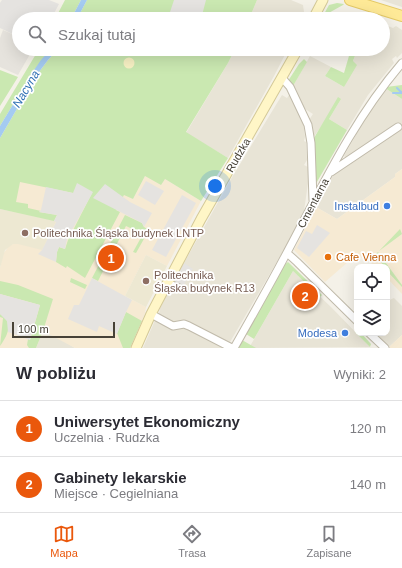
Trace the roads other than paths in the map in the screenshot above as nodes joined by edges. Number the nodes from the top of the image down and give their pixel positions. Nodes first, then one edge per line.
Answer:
1 (322, 0) edge
2 (350, 0) edge
3 (316, 12) edge
4 (389, 12) edge
5 (390, 12) edge
6 (402, 16) edge
7 (294, 56) edge
8 (402, 63) edge
9 (282, 78) junction
10 (398, 127) dead end
11 (329, 173) junction
12 (313, 201) junction
13 (287, 253) junction
14 (167, 282) junction
15 (178, 288) dead end
16 (151, 314) junction
17 (354, 318) edge
18 (371, 336) edge
19 (380, 347) edge
20 (136, 348) edge
21 (233, 348) edge

1 - 3 street
2 - 4 main road
5 - 6 main road
7 - 9 street, Rudzka
8 - 11 street, Cmentarna
9 - 12 street
9 - 14 street, Rudzka
10 - 11 street
11 - 12 street, Cmentarna
12 - 13 street, Cmentarna
13 - 17 street
13 - 21 street, Cmentarna
14 - 15 street
14 - 16 street, Rudzka
16 - 20 street, Rudzka
16 - 21 street
18 - 19 street

